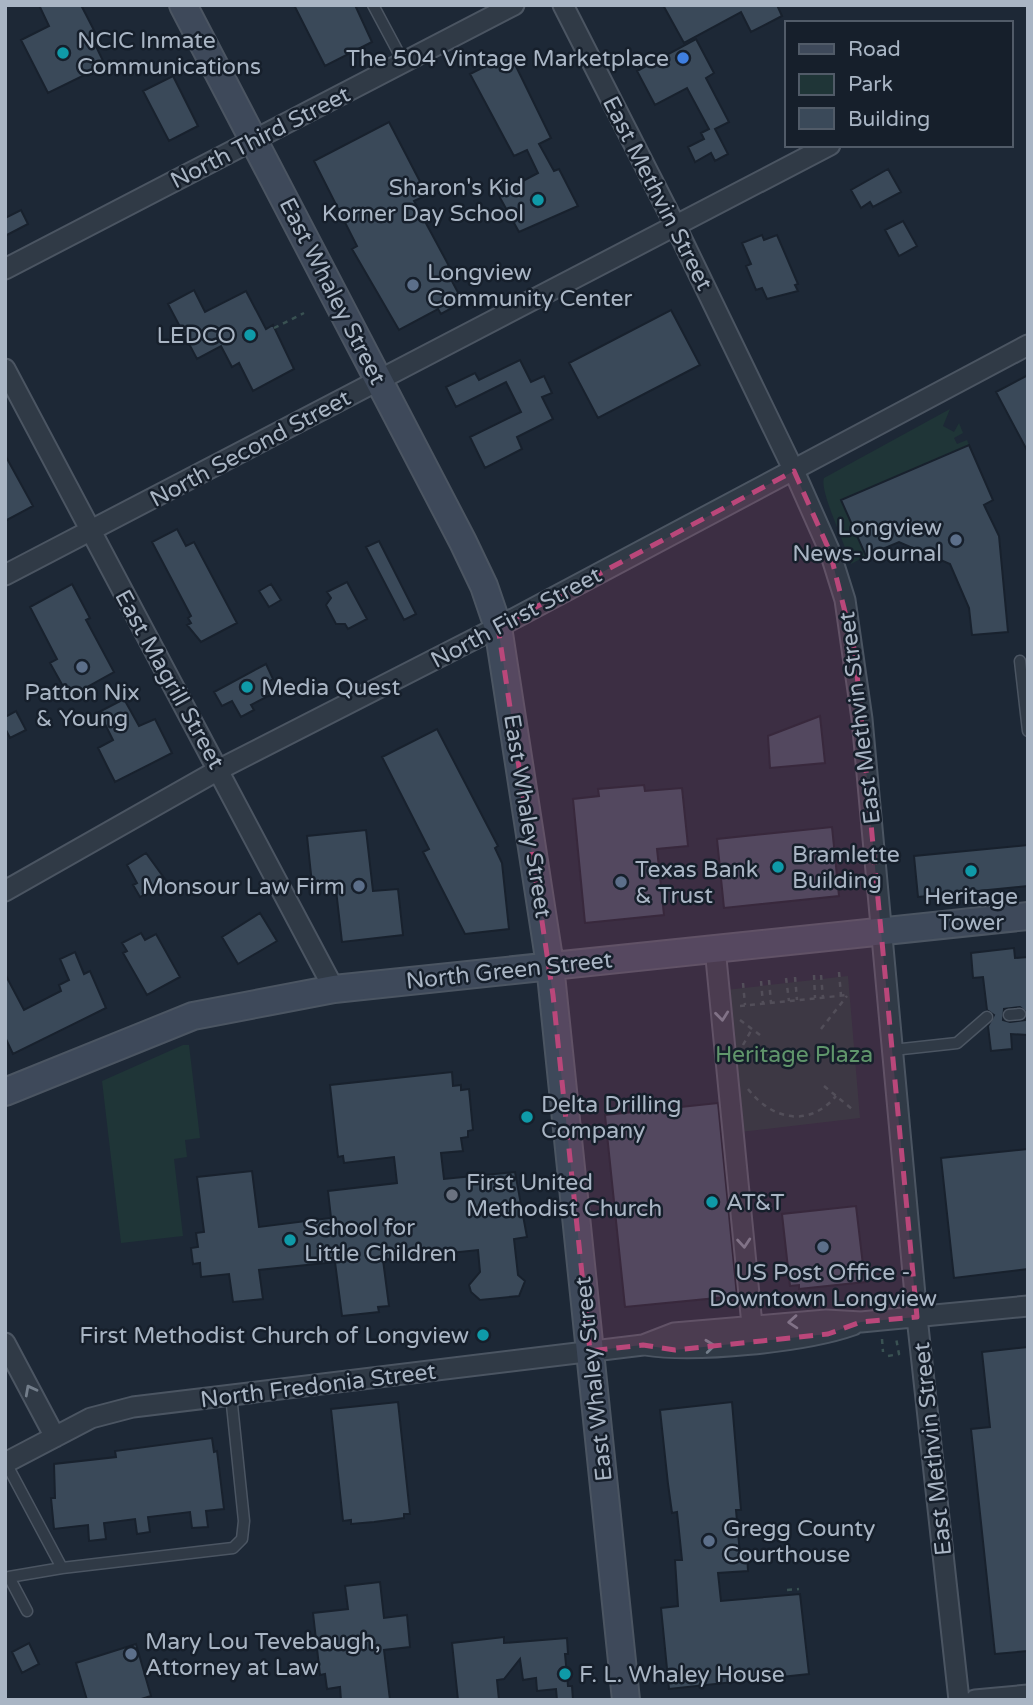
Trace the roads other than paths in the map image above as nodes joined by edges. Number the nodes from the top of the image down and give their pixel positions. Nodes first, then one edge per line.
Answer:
1 (183, 5) edge
2 (373, 5) edge
3 (514, 5) edge
4 (563, 5) edge
5 (404, 63) junction
6 (254, 140) junction
7 (826, 147) edge
8 (675, 225) junction
9 (5, 269) edge
10 (1028, 345) edge
11 (5, 369) edge
12 (379, 380) junction
13 (794, 471) junction
14 (89, 533) junction
15 (5, 575) edge
16 (498, 627) junction
17 (1020, 661) dead end
18 (1028, 731) edge
19 (220, 769) junction
20 (5, 891) edge
21 (1028, 916) edge
22 (882, 932) junction
23 (715, 948) junction
24 (550, 965) junction
25 (334, 989) junction
26 (988, 1017) dead end
27 (893, 1051) junction
28 (5, 1093) edge
29 (1028, 1306) edge
30 (917, 1317) junction
31 (861, 1322) junction
32 (752, 1325) junction
33 (5, 1343) edge
34 (643, 1345) junction
35 (590, 1351) junction
36 (231, 1395) junction
37 (55, 1437) junction
38 (6, 1463) edge
39 (62, 1568) junction
40 (7, 1578) edge
41 (27, 1611) dead end
42 (1028, 1695) edge
43 (626, 1700) edge
44 (959, 1700) edge
45 (975, 1700) edge

1 - 6 street, East Whaley Street
2 - 5 lane
3 - 5 street, North Third Street
4 - 8 street, East Methvin Street
5 - 6 street, North Third Street
6 - 9 street, North Third Street
6 - 12 street, East Whaley Street
7 - 8 street, North Second Street
8 - 12 street, North Second Street
8 - 13 street, East Methvin Street
10 - 13 street, North First Street
11 - 14 street, East Magrill Street
12 - 14 street, North Second Street
12 - 16 street, East Whaley Street
13 - 16 street, North First Street
13 - 22 street, East Methvin Street
14 - 15 street, North Second Street
14 - 19 street, East Magrill Street
16 - 19 street, North First Street
16 - 24 street, East Whaley Street
17 - 18 lane
19 - 20 street, North First Street
19 - 25 street, East Magrill Street
21 - 22 street, North Green Street
22 - 23 street, North Green Street
22 - 27 street, East Methvin Street
23 - 24 street, North Green Street
23 -> 32 street
24 - 25 street, North Green Street
24 - 35 street, East Whaley Street
25 - 28 street, North Green Street
26 - 27 lane
27 - 30 street, East Methvin Street
29 - 30 street, North Fredonia Street
30 - 31 street, North Fredonia Street
30 - 44 street, East Methvin Street
31 -> 32 street, North Fredonia Street
34 -> 31 street, North Fredonia Street
32 - 34 street, North Fredonia Street
37 -> 33 street
34 - 35 street, North Fredonia Street
35 - 36 street, North Fredonia Street
35 - 43 street, East Whaley Street
36 - 37 street, North Fredonia Street
36 - 39 lane
37 - 38 street, North Fredonia Street
38 - 39 lane
39 - 40 lane
40 - 41 lane
42 - 45 street

